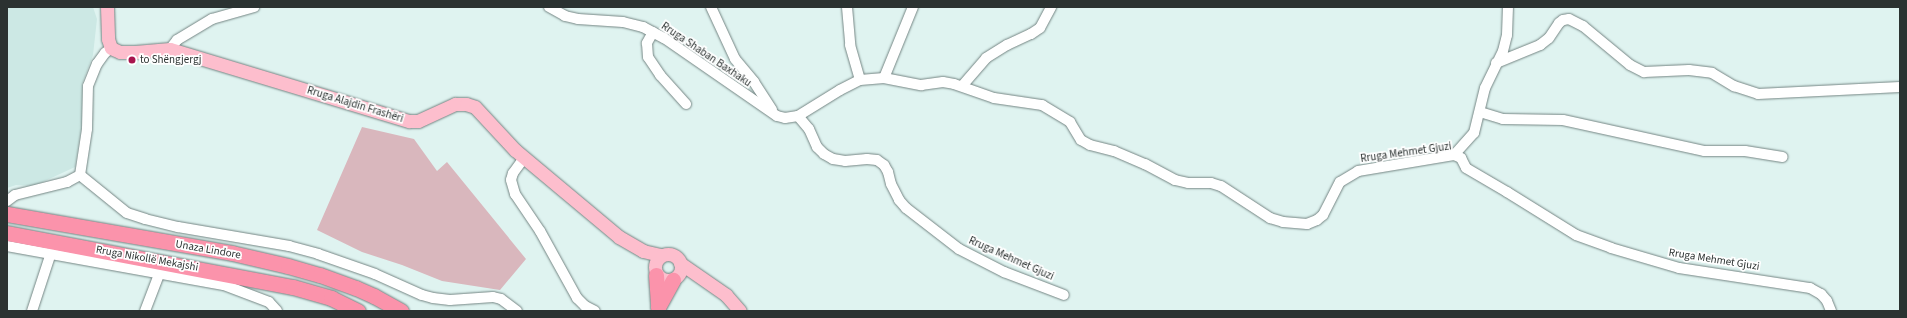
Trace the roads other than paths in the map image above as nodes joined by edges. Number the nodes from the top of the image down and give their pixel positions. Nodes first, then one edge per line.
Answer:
1 (107, 7) edge
2 (254, 7) edge
3 (550, 7) edge
4 (711, 7) edge
5 (847, 7) edge
6 (913, 7) edge
7 (1051, 7) edge
8 (1508, 7) edge
9 (652, 32) junction
10 (111, 48) junction
11 (170, 49) junction
12 (1496, 63) junction
13 (884, 78) junction
14 (860, 80) junction
15 (962, 86) junction
16 (1900, 88) edge
17 (686, 104) dead end
18 (1480, 112) junction
19 (777, 116) junction
20 (798, 116) junction
21 (1454, 155) junction
22 (1783, 157) dead end
23 (524, 158) junction
24 (80, 175) junction
25 (7, 201) edge
26 (7, 214) edge
27 (7, 233) edge
28 (7, 246) edge
29 (51, 254) junction
30 (657, 265) junction
31 (678, 272) junction
32 (159, 274) junction
33 (1064, 295) dead end
34 (374, 296) junction
35 (658, 309) edge
36 (32, 311) edge
37 (146, 311) edge
38 (277, 311) edge
39 (358, 311) edge
40 (401, 311) edge
41 (408, 311) edge
42 (517, 311) edge
43 (596, 311) edge
44 (740, 311) edge
45 (1831, 311) edge

1 - 10 main road
2 - 11 street
3 - 9 street, Rruga Shaban Baxhaku
4 - 19 street
5 - 14 street
6 - 13 street
7 - 15 street
8 - 12 street
9 - 17 street
9 - 19 street, Rruga Shaban Baxhaku
10 - 11 main road, Rruga Alajdin Frashëri
10 - 24 street
11 - 23 main road, Rruga Alajdin Frashëri
12 - 16 street
12 - 18 street
13 - 14 street, Rruga Mehmet Gjuzi
13 - 15 street, Rruga Mehmet Gjuzi
14 - 20 street, Rruga Mehmet Gjuzi
15 - 21 street, Rruga Mehmet Gjuzi
18 - 21 street
18 - 22 street
19 - 20 street
20 - 33 street, Rruga Mehmet Gjuzi
21 - 45 street, Rruga Mehmet Gjuzi
23 - 30 main road, Rruga Alajdin Frashëri
23 - 43 street
24 - 25 street
24 - 42 street
26 - 34 highway, Unaza Lindore
27 - 39 highway, Unaza Lindore
28 - 29 street, Rruga Nikollë Mekajshi
29 - 32 street, Rruga Nikollë Mekajshi
29 - 36 street
30 - 31 main road, Rruga Alajdin Frashëri
30 - 31 main road, Rruga Alajdin Frashëri
30 - 35 highway
31 - 35 highway
31 - 44 main road, Rruga Alajdin Frashëri
32 - 37 street
32 - 38 street, Rruga Nikollë Mekajshi
34 - 40 highway, Unaza Lindore
34 - 41 highway

